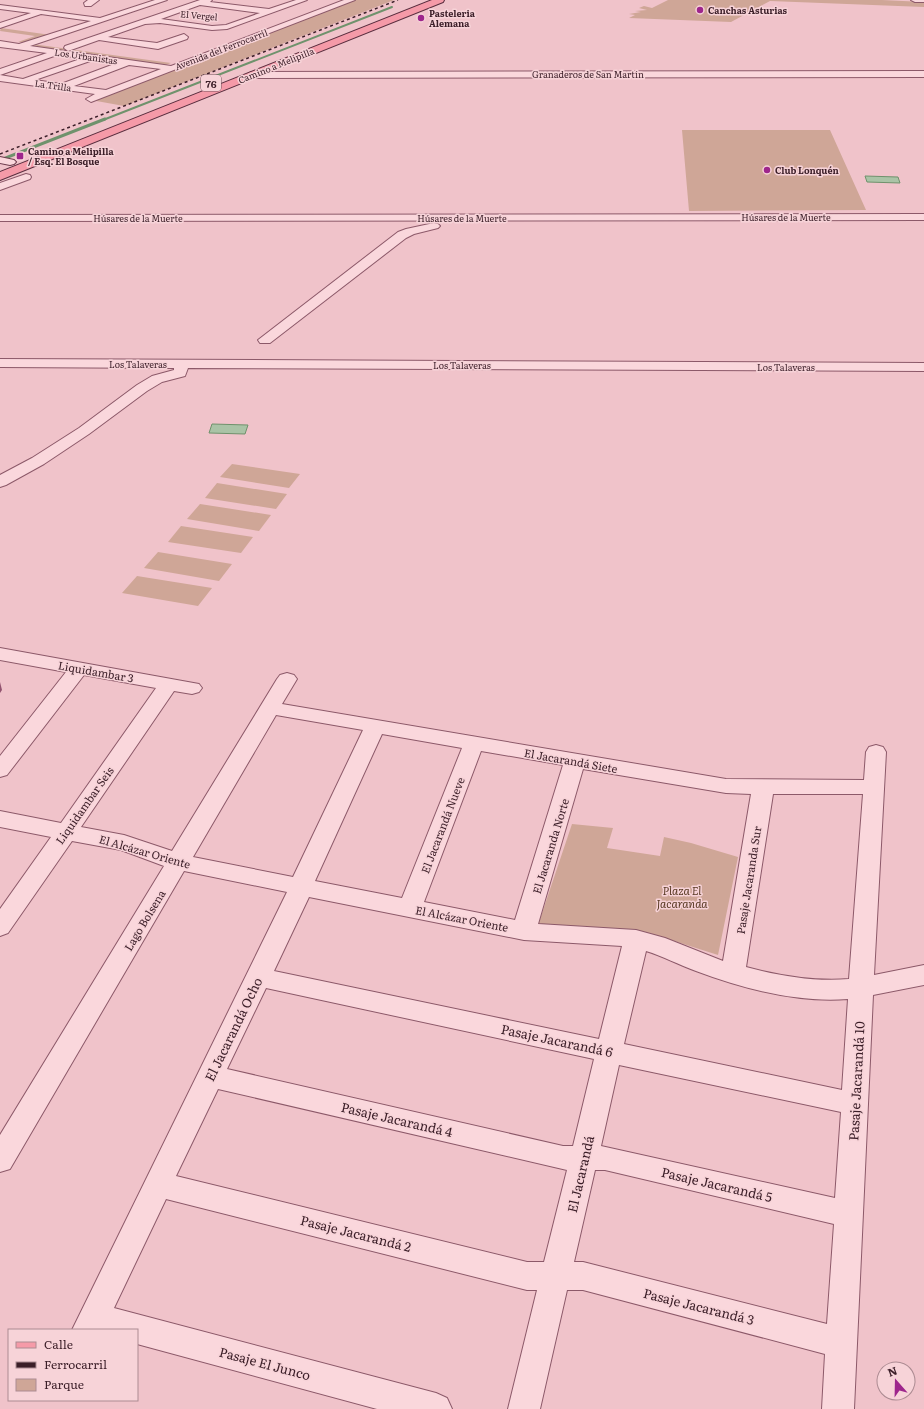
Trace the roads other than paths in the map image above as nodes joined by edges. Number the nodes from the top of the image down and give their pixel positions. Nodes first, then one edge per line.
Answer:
1 (163, 0) edge
2 (208, 0) edge
3 (351, 0) edge
4 (423, 0) edge
5 (440, 0) edge
6 (916, 0) edge
7 (924, 0) edge
8 (276, 1) edge
9 (299, 1) edge
10 (199, 3) junction
11 (114, 6) dead end
12 (0, 7) edge
13 (16, 9) junction
14 (135, 9) junction
15 (174, 11) junction
16 (271, 11) junction
17 (44, 12) junction
18 (0, 13) edge
19 (196, 14) dead end
20 (74, 16) junction
21 (226, 17) dead end
22 (103, 19) junction
23 (146, 22) junction
24 (52, 23) dead end
25 (252, 24) junction
26 (0, 26) edge
27 (123, 29) junction
28 (273, 29) junction
29 (72, 30) junction
30 (145, 32) dead end
31 (107, 34) junction
32 (161, 34) dead end
33 (96, 38) junction
34 (0, 40) edge
35 (0, 44) edge
36 (22, 46) junction
37 (58, 52) junction
38 (0, 53) edge
39 (93, 57) junction
40 (132, 60) junction
41 (172, 68) junction
42 (0, 72) edge
43 (924, 74) edge
44 (251, 75) junction
45 (0, 78) edge
46 (24, 81) junction
47 (62, 87) junction
48 (106, 93) junction
49 (91, 99) dead end
50 (3, 162) edge
51 (0, 176) edge
52 (26, 177) dead end
53 (0, 188) edge
54 (924, 217) edge
55 (0, 218) edge
56 (445, 218) junction
57 (265, 340) dead end
58 (0, 364) edge
59 (183, 364) junction
60 (924, 367) edge
61 (0, 482) edge
62 (0, 654) edge
63 (79, 668) junction
64 (287, 679) dead end
65 (169, 684) junction
66 (192, 688) dead end
67 (270, 708) junction
68 (375, 726) junction
69 (474, 743) junction
70 (876, 752) dead end
71 (575, 761) junction
72 (0, 770) edge
73 (763, 787) junction
74 (874, 787) junction
75 (0, 819) edge
76 (66, 831) junction
77 (178, 862) junction
78 (302, 886) junction
79 (410, 908) junction
80 (3, 918) edge
81 (524, 931) junction
82 (636, 940) junction
83 (733, 974) junction
84 (924, 975) edge
85 (259, 977) junction
86 (861, 987) junction
87 (609, 1052) junction
88 (210, 1076) junction
89 (855, 1104) junction
90 (584, 1158) junction
91 (0, 1160) edge
92 (158, 1184) junction
93 (849, 1214) junction
94 (556, 1276) junction
95 (90, 1323) edge
96 (114, 1329) edge
97 (138, 1335) edge
98 (842, 1343) junction
99 (436, 1409) edge
100 (524, 1409) edge
101 (838, 1409) edge

1 - 14 street
2 - 10 street
3 - 28 street, Avenida del Ferrocarril
4 - 50 main road, Camino a Melipilla / 76
5 - 44 main road, Camino a Melipilla / 76
6 - 7 street
8 - 9 street
9 - 16 street
10 - 15 street
10 - 16 street
11 - 14 street
12 - 13 street
13 - 17 street
13 - 18 street
14 - 22 street
15 - 19 street
15 - 23 street
16 - 25 street
17 - 20 street
17 - 26 street
20 - 22 street
20 - 24 street
21 - 25 street
22 - 29 street
23 - 25 street, El Vergel
23 - 27 street
25 - 28 street, El Vergel
27 - 30 street
27 - 31 street
28 - 41 street, Avenida del Ferrocarril
29 - 31 street
29 - 36 street
31 - 33 street
32 - 33 street
33 - 40 street
34 - 36 street, Los Urbanistas
35 - 36 street, Los Urbanistas
36 - 37 street, Los Urbanistas
36 - 38 street
37 - 39 street, Los Urbanistas
37 - 42 street
39 - 40 street, Los Urbanistas
39 - 46 street
40 - 41 street, Los Urbanistas
40 - 47 street
41 - 48 street, Avenida del Ferrocarril
43 - 44 street, Granaderos de San Martín
44 - 51 main road, Camino a Melipilla / 76
45 - 46 street, La Trilla
46 - 47 street, La Trilla
47 - 48 street, La Trilla
48 - 49 street, Avenida del Ferrocarril
52 - 53 street
54 - 56 street, Húsares de la Muerte
55 - 56 street, Húsares de la Muerte
56 - 57 street
58 - 59 street, Los Talaveras
59 - 60 street, Los Talaveras
59 - 61 street
62 - 63 street, Liquidambar 3
63 - 65 street, Liquidambar 3
63 - 72 street
64 - 67 street, Lago Bolsena
65 - 66 street, Liquidambar 3
65 - 76 street, Liquidambar Seis
67 - 68 street, El Jacarandá Siete
67 - 77 street, Lago Bolsena
68 - 69 street, El Jacarandá Siete
68 - 78 street, El Jacarandá Ocho
69 - 71 street, El Jacarandá Siete
69 - 79 street, El Jacarandá Nueve
70 - 74 street, Pasaje Jacarandá 10
71 - 73 street, El Jacarandá Siete
71 - 81 street, El Jacaranda Norte
73 - 74 street, El Jacarandá Siete
73 - 83 street, Pasaje Jacaranda Sur
74 - 86 street, Pasaje Jacarandá 10
75 - 76 street, El Alcázar Oriente
76 - 77 street, El Alcázar Oriente
76 - 80 street, Liquidambar Seis
77 - 78 street, El Alcázar Oriente
77 - 91 street, Lago Bolsena
78 - 79 street, El Alcázar Oriente
78 - 85 street, El Jacarandá Ocho
79 - 81 street, El Alcázar Oriente
81 - 82 street, El Alcázar Oriente
82 - 83 street, El Alcázar Oriente
82 - 87 street, El Jacarandá
83 - 86 street, El Alcázar Oriente
84 - 86 street, El Alcázar Oriente
85 - 87 street, Pasaje Jacarandá 6
85 - 88 street, El Jacarandá Ocho
86 - 89 street, Pasaje Jacarandá 10
87 - 89 street, Pasaje Jacarandá 6
87 - 90 street, El Jacarandá
88 - 90 street, Pasaje Jacarandá 4
88 - 92 street, El Jacarandá Ocho
89 - 93 street, Pasaje Jacarandá 10
90 - 93 street, Pasaje Jacarandá 5
90 - 94 street, El Jacarandá
92 - 94 street, Pasaje Jacarandá 2
92 - 95 street, El Jacarandá Ocho
93 - 98 street, Pasaje Jacarandá 10
94 - 98 street, Pasaje Jacarandá 3
94 - 100 street, El Jacarandá
95 - 96 street, Pasaje El Junco
97 - 99 street, Pasaje El Junco
98 - 101 street, Pasaje Jacarandá 10

